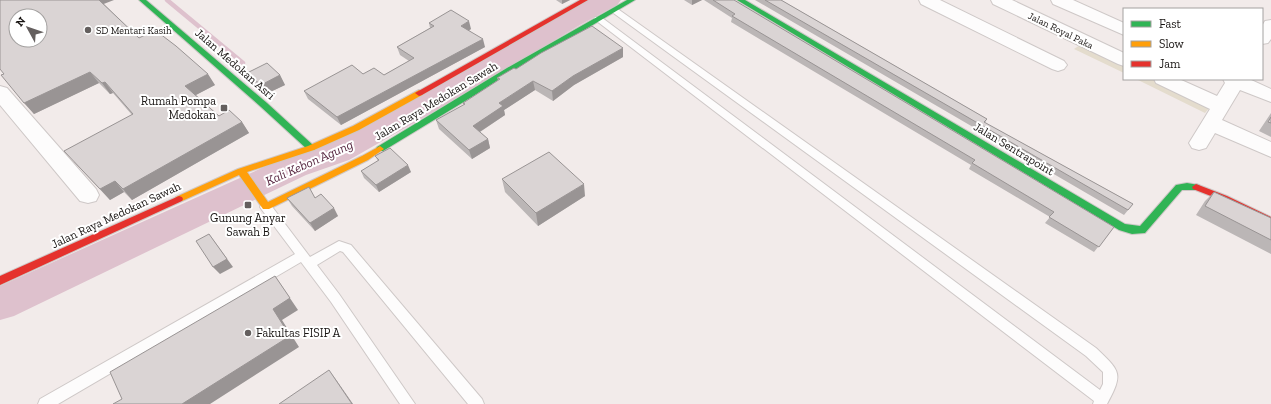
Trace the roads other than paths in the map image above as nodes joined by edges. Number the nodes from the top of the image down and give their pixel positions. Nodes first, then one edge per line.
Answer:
1 (142, 0) edge
2 (585, 0) edge
3 (632, 0) edge
4 (740, 0) edge
5 (927, 0) edge
6 (999, 0) edge
7 (1059, 0) edge
8 (615, 10) junction
9 (598, 19) junction
10 (1271, 25) edge
11 (1123, 30) edge
12 (1263, 38) edge
13 (1123, 60) edge
14 (1058, 66) dead end
15 (1165, 80) edge
16 (1235, 80) edge
17 (0, 92) edge
18 (1271, 96) edge
19 (1216, 114) junction
20 (1199, 143) dead end
21 (311, 148) junction
22 (1271, 150) edge
23 (244, 175) junction
24 (88, 195) dead end
25 (264, 203) junction
26 (1271, 221) edge
27 (305, 260) junction
28 (0, 281) edge
29 (1101, 402) edge
30 (45, 404) edge
31 (408, 404) edge
32 (477, 404) edge

1 - 21 street, Jalan Medokan Asri
2 - 21 street, Jalan Raya Medokan Sawah
3 - 8 street, Jalan Raya Medokan Sawah
4 - 26 street, Jalan Sentrapoint
5 - 14 street
6 - 13 street, Jalan Royal Paka
7 - 11 street
8 - 9 street, Jalan Raya Medokan Sawah
8 - 29 lane
9 - 25 street, Jalan Raya Medokan Sawah
9 - 29 lane
10 - 12 street
15 - 19 street
16 - 18 street
16 - 19 street
17 - 24 street
19 - 20 street
19 - 22 street
21 - 23 street, Jalan Raya Medokan Sawah
23 - 25 street
23 - 28 street, Jalan Raya Medokan Sawah
25 - 27 lane
27 - 30 lane
27 - 31 lane
27 - 32 lane

